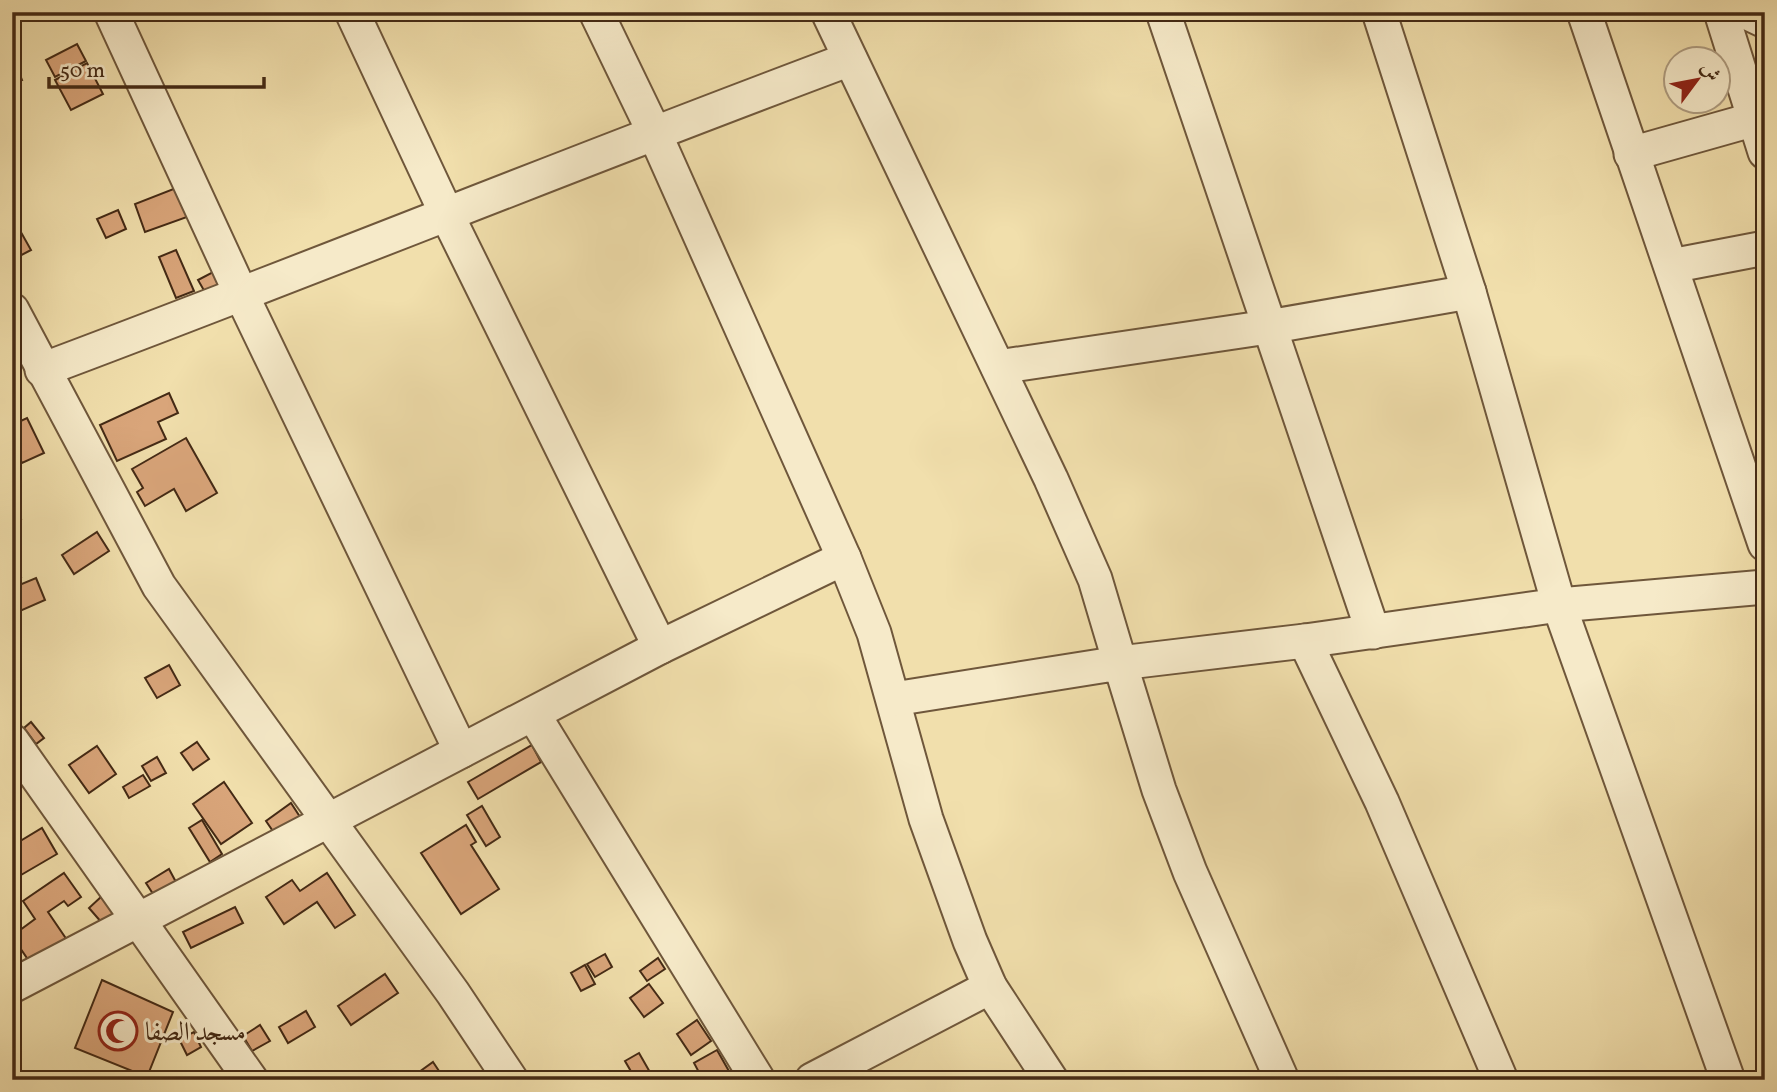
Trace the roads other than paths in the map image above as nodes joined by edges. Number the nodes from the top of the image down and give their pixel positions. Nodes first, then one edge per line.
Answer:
1 (111, 12) edge
2 (352, 12) edge
3 (596, 12) edge
4 (828, 12) edge
5 (1163, 12) edge
6 (1379, 12) edge
7 (1584, 12) edge
8 (1721, 12) edge
9 (1746, 12) edge
10 (1765, 21) edge
11 (850, 59) junction
12 (1755, 119) junction
13 (654, 132) junction
14 (1765, 152) edge
15 (1631, 154) junction
16 (447, 215) junction
17 (1765, 248) edge
18 (1671, 266) junction
19 (1469, 292) junction
20 (242, 296) junction
21 (12, 310) edge
22 (1268, 327) junction
23 (998, 367) junction
24 (41, 370) junction
25 (1765, 544) edge
26 (844, 558) junction
27 (1765, 587) edge
28 (1559, 605) junction
29 (1373, 632) junction
30 (1305, 641) junction
31 (660, 647) junction
32 (1120, 663) junction
33 (894, 698) junction
34 (533, 714) junction
35 (12, 741) edge
36 (461, 751) junction
37 (330, 821) junction
38 (139, 919) junction
39 (12, 986) edge
40 (990, 988) junction
41 (251, 1080) edge
42 (510, 1080) edge
43 (758, 1080) edge
44 (811, 1080) edge
45 (1051, 1080) edge
46 (1282, 1080) edge
47 (1501, 1080) edge
48 (1728, 1080) edge

1 - 20 street
2 - 16 street
3 - 13 street
4 - 11 street
5 - 22 street
6 - 19 street
7 - 15 street
8 - 12 street
9 - 10 street
11 - 13 street
11 - 23 street
12 - 14 street
12 - 15 street
13 - 16 street
13 - 26 street
15 - 18 street
16 - 20 street
16 - 31 street
17 - 18 street
18 - 25 street
19 - 22 street
19 - 28 street
20 - 24 street
20 - 36 street
21 - 24 street
22 - 23 street
22 - 29 street
23 - 32 street
24 - 37 street
26 - 31 street
26 - 33 street
27 - 28 street
28 - 29 street
28 - 48 street
29 - 30 street
30 - 32 street
30 - 47 street
31 - 34 street
32 - 33 street
32 - 46 street
33 - 40 street
34 - 36 street
34 - 43 street
35 - 38 street
36 - 37 street
37 - 38 street
37 - 42 street
38 - 39 street
38 - 41 street
40 - 44 street
40 - 45 street

